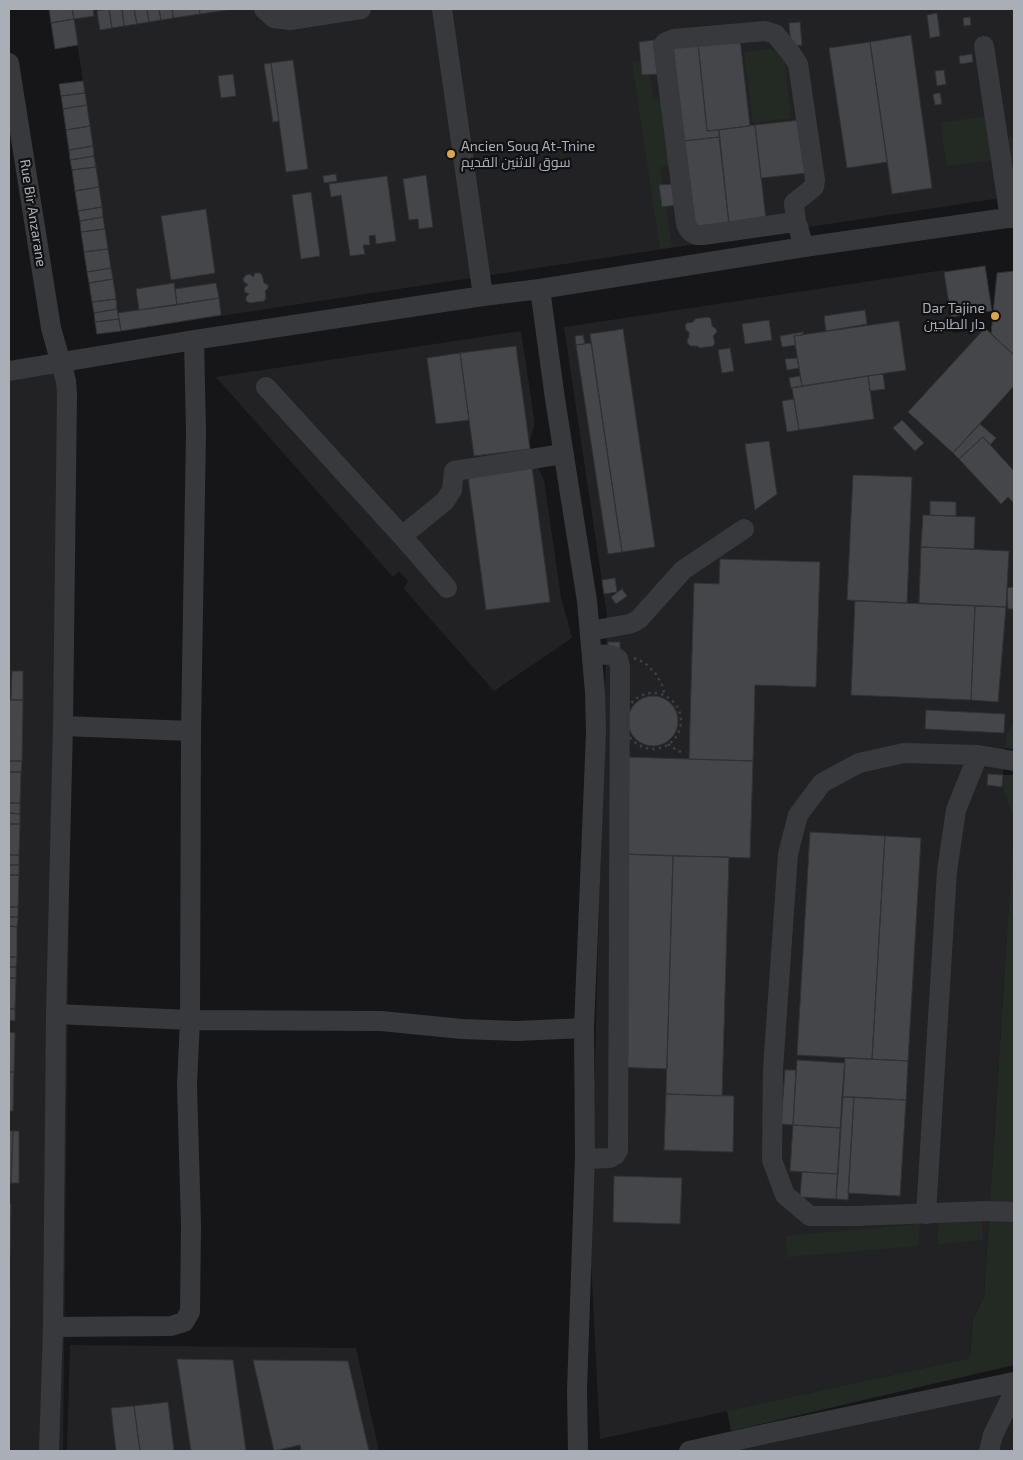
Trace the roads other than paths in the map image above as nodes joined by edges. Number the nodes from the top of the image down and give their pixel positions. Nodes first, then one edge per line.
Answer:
1 (264, 9) edge
2 (442, 9) edge
3 (349, 10) edge
4 (305, 13) edge
5 (984, 46) dead end
6 (9, 64) edge
7 (1012, 218) edge
8 (796, 222) junction
9 (804, 247) junction
10 (540, 289) junction
11 (483, 296) junction
12 (194, 340) junction
13 (60, 362) junction
14 (9, 371) edge
15 (266, 387) dead end
16 (563, 454) junction
17 (744, 528) dead end
18 (402, 536) junction
19 (447, 588) dead end
20 (590, 631) junction
21 (593, 654) junction
22 (63, 726) junction
23 (191, 730) junction
24 (978, 755) junction
25 (1014, 761) edge
26 (56, 1014) junction
27 (190, 1020) junction
28 (584, 1028) junction
29 (585, 1159) junction
30 (1014, 1212) edge
31 (926, 1214) junction
32 (53, 1326) junction
33 (1014, 1382) edge
34 (1014, 1392) edge
35 (49, 1451) edge
36 (578, 1451) edge
37 (689, 1451) edge
38 (989, 1451) edge

1 - 4 street
2 - 11 street
3 - 4 street
5 - 7 street
6 - 13 street, Rue Bir Anzarane
7 - 9 street
8 - 8 street
8 - 9 street
9 - 10 street
10 - 11 street
10 - 16 street
11 - 12 street
12 - 13 street
12 - 23 street
13 - 14 street
13 - 22 street, Rue Bir Anzarane
15 - 18 street
16 - 18 street
16 - 20 street
17 - 20 street
18 - 19 street
20 - 21 street
21 - 28 street
21 - 29 street
22 - 23 street
22 - 26 street, Rue Bir Anzarane
23 - 27 street
24 - 25 street
24 - 31 street
24 - 31 street
26 - 27 street
26 - 32 street, Rue Bir Anzarane
27 - 28 street
27 - 32 street
28 - 29 street
29 - 36 street
30 - 31 street
32 - 35 street, Rue Bir Anzarane
33 - 37 street
34 - 38 street

